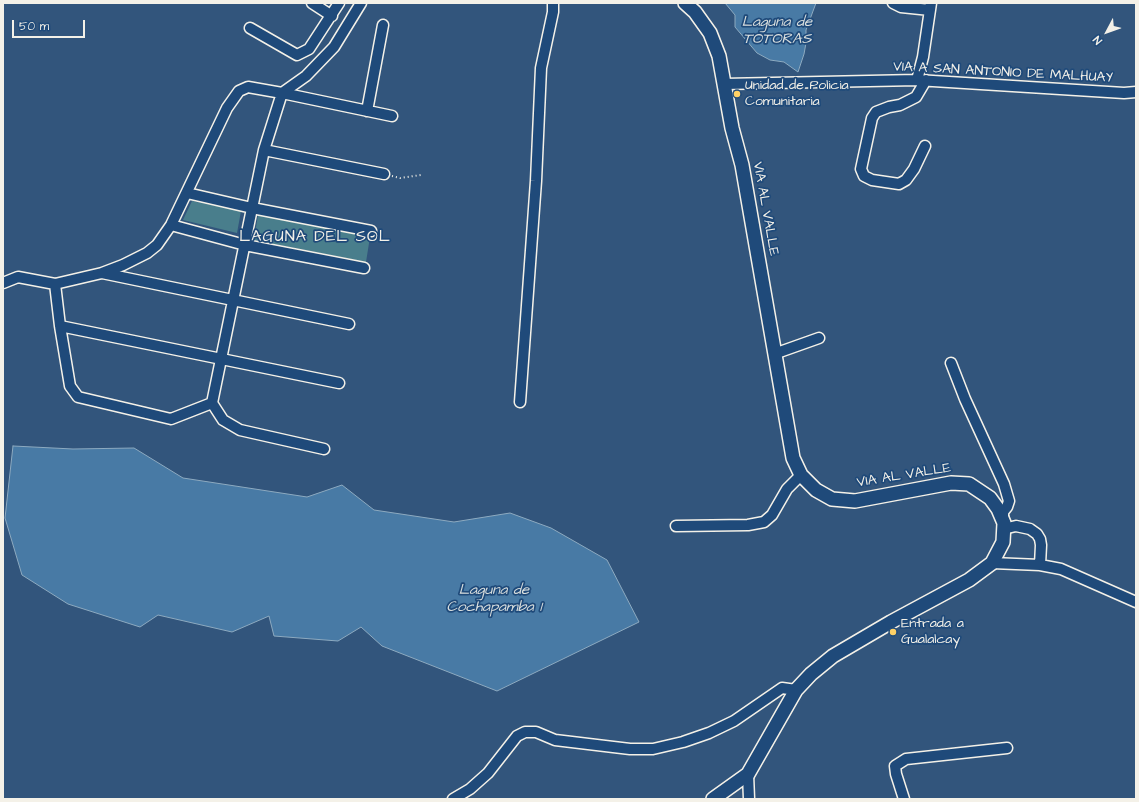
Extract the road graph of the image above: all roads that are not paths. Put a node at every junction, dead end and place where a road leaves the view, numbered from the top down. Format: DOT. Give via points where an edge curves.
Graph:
graph roads {
  1 [pos="312,3"];
  2 [pos="339,3"];
  3 [pos="361,3"];
  4 [pos="553,3"];
  5 [pos="685,3"];
  6 [pos="893,3"];
  7 [pos="930,7"];
  8 [pos="332,16"];
  9 [pos="383,25"];
  10 [pos="250,28"];
  11 [pos="921,80"];
  12 [pos="724,84"];
  13 [pos="1136,92"];
  14 [pos="282,93"];
  15 [pos="367,111"];
  16 [pos="392,116"];
  17 [pos="924,146"];
  18 [pos="264,150"];
  19 [pos="384,174"];
  20 [pos="186,193"];
  21 [pos="252,208"];
  22 [pos="171,225"];
  23 [pos="371,230"];
  24 [pos="245,245"];
  25 [pos="364,268"];
  26 [pos="102,272"];
  27 [pos="3,283"];
  28 [pos="56,284"];
  29 [pos="233,301"];
  30 [pos="349,324"];
  31 [pos="60,326"];
  32 [pos="820,338"];
  33 [pos="774,354"];
  34 [pos="221,359"];
  35 [pos="952,363"];
  36 [pos="339,383"];
  37 [pos="520,402"];
  38 [pos="212,404"];
  39 [pos="324,449"];
  40 [pos="801,475"];
  41 [pos="1003,525"];
  42 [pos="676,526"];
  43 [pos="992,563"];
  44 [pos="1040,565"];
  45 [pos="1136,602"];
  46 [pos="796,690"];
  47 [pos="1007,748"];
  48 [pos="748,774"];
  49 [pos="453,799"];
  50 [pos="714,799"];
  51 [pos="749,799"];
  52 [pos="904,799"];
  1 -- 8 [label="street"];
  2 -- 8 [label="street"];
  3 -- 14 [label="street" via="334,47 306,76"];
  4 -- 37 [label="street" via="554,12 541,68 536,181"];
  5 -- 12 [label="main road, VIA AL VALLE" via="710,33"];
  6 -- 7 [label="street" via="901,7"];
  7 -- 11 [label="street"];
  8 -- 10 [label="street" via="309,49 297,55"];
  9 -- 15 [label="street"];
  11 -- 12 [label="street, VIA A SAN ANTONIO DE MALHUAY"];
  11 -- 13 [label="street, VIA A SAN ANTONIO DE MALHUAY"];
  11 -- 17 [label="street" via="916,97 876,112 872,118 861,169 864,176 872,180 899,184 906,180 914,169"];
  12 -- 33 [label="main road, VIA AL VALLE" via="742,165"];
  14 -- 15 [label="street"];
  14 -- 18 [label="street"];
  14 -- 20 [label="street" via="248,87 239,91 227,108"];
  15 -- 16 [label="street"];
  18 -- 19 [label="street"];
  18 -- 21 [label="street"];
  20 -- 21 [label="street"];
  20 -- 22 [label="street"];
  21 -- 23 [label="street"];
  21 -- 24 [label="street"];
  22 -- 24 [label="street"];
  22 -- 26 [label="street" via="147,253"];
  24 -- 25 [label="street"];
  24 -- 29 [label="street"];
  26 -- 28 [label="street"];
  26 -- 29 [label="street"];
  27 -- 28 [label="street" via="18,277"];
  28 -- 31 [label="street"];
  29 -- 30 [label="street"];
  29 -- 34 [label="street"];
  31 -- 34 [label="street"];
  31 -- 38 [label="street" via="70,386 78,397 171,419"];
  32 -- 33 [label="street"];
  33 -- 40 [label="main road, VIA AL VALLE" via="793,458"];
  34 -- 36 [label="street"];
  34 -- 38 [label="street"];
  35 -- 41 [label="street" via="965,399 1004,484 1009,501 1003,512"];
  38 -- 39 [label="street" via="223,420 240,430"];
  40 -- 41 [label="main road, VIA AL VALLE" via="816,490 832,499 854,501 951,483 969,484 990,498 998,509"];
  40 -- 42 [label="street" via="787,489 772,515 764,522 748,525"];
  41 -- 43 [label="main road" via="1003,542"];
  41 -- 44 [label="street" via="1030,529 1037,534 1041,545"];
  43 -- 44 [label="street"];
  43 -- 46 [label="main road" via="969,580 832,656"];
  44 -- 45 [label="street" via="1061,569"];
  46 -- 48 [label="main road"];
  46 -- 49 [label="street" via="782,688 734,721 709,734 653,749 630,749 555,740 536,732 525,732 518,736 488,773 470,789"];
  47 -- 52 [label="street" via="906,759 894,766"];
  48 -- 50 [label="main road"];
  48 -- 51 [label="street"];
}
